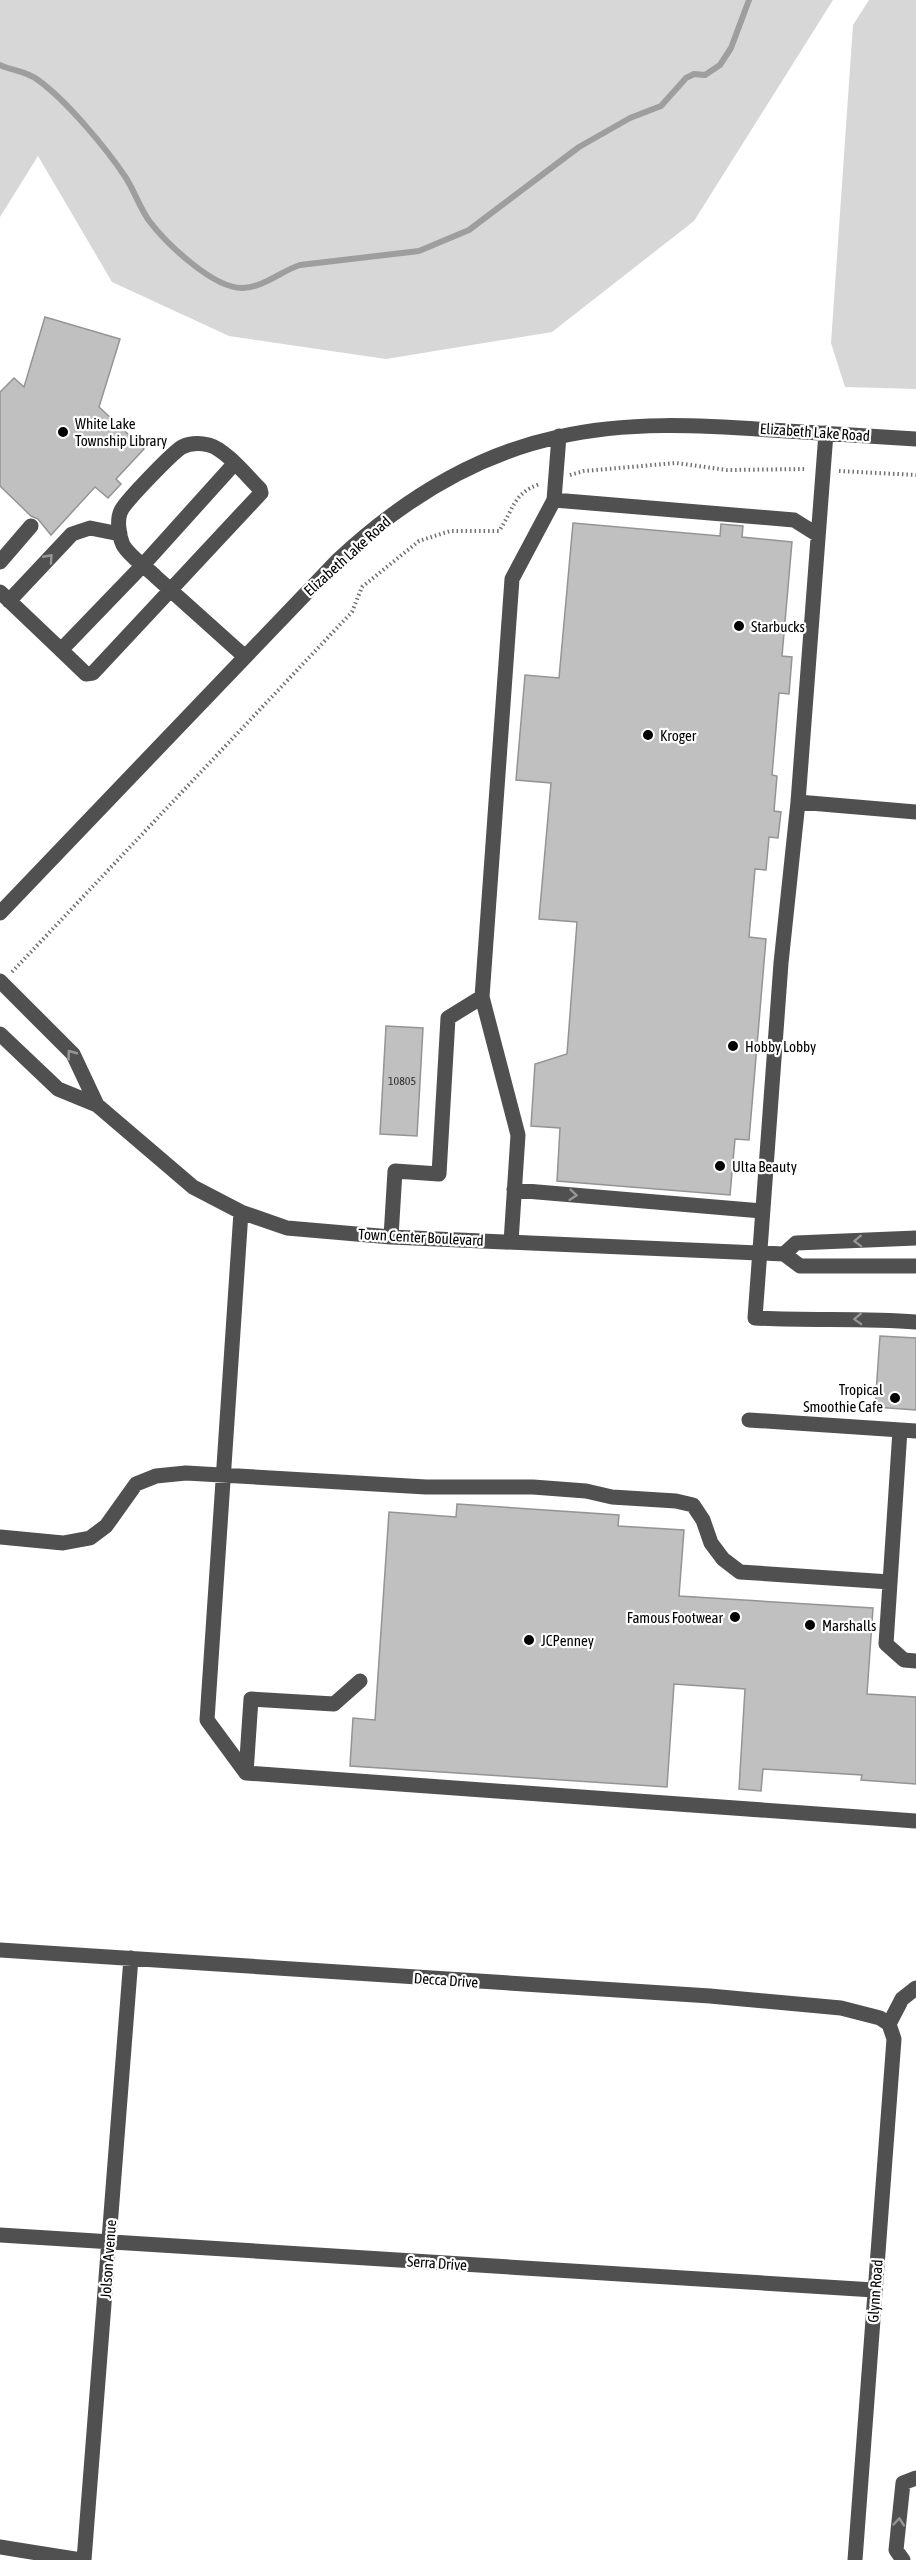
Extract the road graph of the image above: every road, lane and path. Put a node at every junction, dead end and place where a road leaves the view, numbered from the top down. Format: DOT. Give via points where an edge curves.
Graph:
graph roads {
  1 [pos="826,433"];
  2 [pos="559,436"];
  3 [pos="916,439"];
  4 [pos="234,464"];
  5 [pos="824,470"];
  6 [pos="916,475"];
  7 [pos="555,480"];
  8 [pos="554,500"];
  9 [pos="31,526"];
  10 [pos="120,534"];
  11 [pos="818,535"];
  12 [pos="0,562"];
  13 [pos="143,565"];
  14 [pos="170,590"];
  15 [pos="5,596"];
  16 [pos="61,650"];
  17 [pos="244,656"];
  18 [pos="798,802"];
  19 [pos="916,812"];
  20 [pos="0,913"];
  21 [pos="1,982"];
  22 [pos="482,997"];
  23 [pos="0,1035"];
  24 [pos="97,1106"];
  25 [pos="514,1190"];
  26 [pos="762,1211"];
  27 [pos="241,1212"];
  28 [pos="390,1236"];
  29 [pos="916,1237"];
  30 [pos="511,1242"];
  31 [pos="784,1254"];
  32 [pos="758,1255"];
  33 [pos="915,1266"];
  34 [pos="916,1322"];
  35 [pos="749,1420"];
  36 [pos="900,1430"];
  37 [pos="916,1431"];
  38 [pos="224,1474"];
  39 [pos="0,1537"];
  40 [pos="890,1582"];
  41 [pos="916,1661"];
  42 [pos="360,1681"];
  43 [pos="246,1773"];
  44 [pos="916,1821"];
  45 [pos="0,1950"];
  46 [pos="131,1958"];
  47 [pos="916,1988"];
  48 [pos="889,2024"];
  49 [pos="0,2235"];
  50 [pos="109,2242"];
  51 [pos="874,2290"];
  52 [pos="909,2480"];
  53 [pos="0,2547"];
  54 [pos="82,2560"];
  55 [pos="855,2560"];
  56 [pos="903,2560"];
  1 -- 2 [label="street, Elizabeth Lake Road" via="671,425"];
  1 -- 3 [label="street, Elizabeth Lake Road"];
  1 -- 5 [label="street"];
  2 -- 7 [label="street"];
  2 -- 17 [label="street, Elizabeth Lake Road" via="490,459 407,504 338,560"];
  4 -- 10 [label="street" via="211,445 183,447 122,509"];
  4 -- 13 [label="street"];
  4 -- 14 [label="street" via="261,493"];
  5 -- 6 [label="path"];
  5 -- 7 [label="path" via="727,470 676,463 584,471"];
  5 -- 11 [label="street"];
  7 -- 8 [label="street"];
  7 -- 21 [label="path" via="518,495 499,531 450,531 419,541 362,587 352,612"];
  8 -- 11 [label="street" via="794,520"];
  8 -- 22 [label="street" via="512,579"];
  9 -- 12 [label="street"];
  10 -- 13 [label="street" via="128,551"];
  15 -- 10 [label="street, one-way" via="72,534 90,528"];
  11 -- 18 [label="street"];
  13 -- 14 [label="street"];
  13 -- 16 [label="street"];
  14 -- 16 [label="street" via="93,673 86,674"];
  14 -- 17 [label="street"];
  15 -- 16 [label="street"];
  17 -- 20 [label="street, Elizabeth Lake Road"];
  18 -- 19 [label="street"];
  18 -- 26 [label="street"];
  24 -- 21 [label="street, Town Center Boulevard, one-way" via="73,1054"];
  22 -- 25 [label="street" via="518,1135"];
  22 -- 28 [label="street" via="448,1018 439,1174 395,1171"];
  23 -- 24 [label="street, Town Center Boulevard" via="58,1089"];
  24 -- 27 [label="street, Town Center Boulevard" via="193,1187"];
  25 -- 26 [label="street, one-way"];
  25 -- 30 [label="street"];
  26 -- 32 [label="street"];
  27 -- 28 [label="street, Town Center Boulevard" via="287,1228"];
  27 -- 38 [label="street"];
  28 -- 30 [label="street, Town Center Boulevard"];
  29 -- 31 [label="street, Town Center Boulevard, one-way" via="796,1244"];
  29 -- 33 [label="street"];
  30 -- 32 [label="street, Town Center Boulevard"];
  31 -- 32 [label="street, Town Center Boulevard"];
  31 -- 33 [label="street, Town Center Boulevard" via="800,1266"];
  34 -- 32 [label="street, one-way" via="755,1318"];
  35 -- 36 [label="street"];
  36 -- 37 [label="street"];
  36 -- 40 [label="street"];
  38 -- 39 [label="street" via="156,1476 136,1484 106,1526 90,1538 63,1543"];
  38 -- 40 [label="street" via="426,1487 533,1487 676,1500 693,1505 711,1543 740,1572"];
  38 -- 43 [label="street" via="207,1720"];
  40 -- 41 [label="street" via="886,1644 904,1660"];
  42 -- 43 [label="street" via="334,1704 251,1699"];
  43 -- 44 [label="street"];
  45 -- 46 [label="street, Decca Drive"];
  46 -- 48 [label="street, Decca Drive" via="710,1996 841,2008"];
  46 -- 50 [label="street, Jolson Avenue"];
  47 -- 48 [label="street" via="902,1999"];
  48 -- 51 [label="street, Glynn Road" via="894,2039"];
  49 -- 50 [label="street, Serra Drive"];
  50 -- 51 [label="street, Serra Drive"];
  50 -- 54 [label="street, Jolson Avenue"];
  51 -- 55 [label="street, Glynn Road"];
  56 -- 52 [label="street, one-way" via="896,2550"];
  53 -- 54 [label="street"];
}
